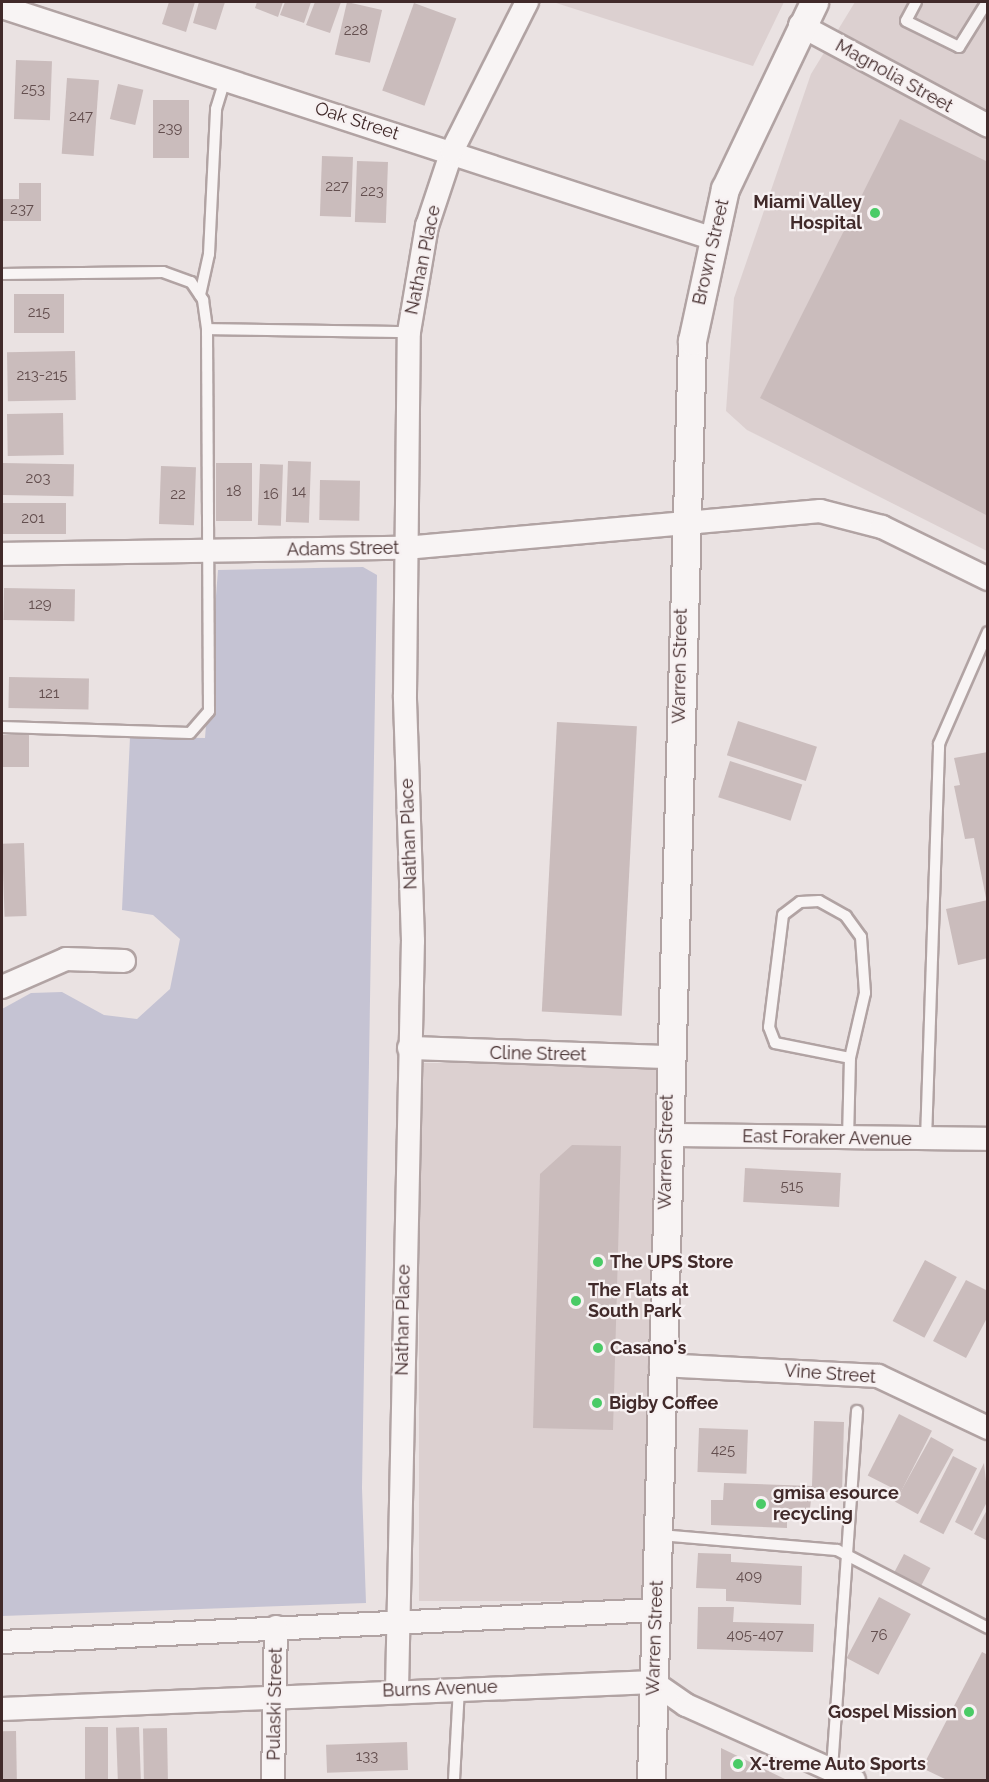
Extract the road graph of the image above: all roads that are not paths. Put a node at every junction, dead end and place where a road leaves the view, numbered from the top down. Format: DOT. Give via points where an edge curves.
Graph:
graph roads {
  1 [pos="527,2"];
  2 [pos="814,2"];
  3 [pos="916,2"];
  4 [pos="987,2"];
  5 [pos="2,7"];
  6 [pos="800,25"];
  7 [pos="225,78"];
  8 [pos="987,126"];
  9 [pos="452,151"];
  10 [pos="711,238"];
  11 [pos="2,274"];
  12 [pos="200,295"];
  13 [pos="207,329"];
  14 [pos="409,332"];
  15 [pos="683,523"];
  16 [pos="405,548"];
  17 [pos="207,551"];
  18 [pos="2,554"];
  19 [pos="987,579"];
  20 [pos="987,632"];
  21 [pos="2,727"];
  22 [pos="124,961"];
  23 [pos="2,987"];
  24 [pos="409,1048"];
  25 [pos="668,1057"];
  26 [pos="850,1058"];
  27 [pos="667,1135"];
  28 [pos="848,1139"];
  29 [pos="987,1139"];
  30 [pos="926,1140"];
  31 [pos="661,1365"];
  32 [pos="857,1411"];
  33 [pos="987,1428"];
  34 [pos="658,1535"];
  35 [pos="850,1557"];
  36 [pos="656,1610"];
  37 [pos="396,1622"];
  38 [pos="276,1626"];
  39 [pos="987,1628"];
  40 [pos="2,1642"];
  41 [pos="653,1682"];
  42 [pos="459,1688"];
  43 [pos="397,1690"];
  44 [pos="275,1694"];
  45 [pos="2,1709"];
  46 [pos="832,1769"];
  47 [pos="273,1780"];
  48 [pos="454,1780"];
  49 [pos="651,1780"];
  50 [pos="854,1780"];
  1 -- 9 [label="street, Nathan Place"];
  2 -- 6 [label="street, Brown Street"];
  3 -- 4 [label="lane" via="906,21 959,47"];
  5 -- 7 [label="street, Oak Street"];
  6 -- 8 [label="street, Magnolia Street"];
  6 -- 10 [label="street, Brown Street" via="742,147"];
  7 -- 9 [label="street, Oak Street"];
  7 -- 12 [label="lane" via="216,109 209,254"];
  9 -- 10 [label="street, Oak Street"];
  9 -- 14 [label="street, Nathan Place" via="427,226"];
  10 -- 15 [label="street, Brown Street" via="692,341"];
  11 -- 12 [label="lane" via="163,272 191,282"];
  12 -- 13 [label="lane"];
  13 -- 14 [label="lane"];
  13 -- 17 [label="lane"];
  14 -- 16 [label="street, Nathan Place"];
  15 -- 16 [label="street, Adams Street"];
  15 -- 19 [label="street, Adams Street" via="820,511 882,527"];
  15 -- 25 [label="street, Warren Street"];
  16 -- 17 [label="street, Adams Street"];
  16 -- 24 [label="street, Nathan Place" via="413,941"];
  17 -- 18 [label="street, Adams Street"];
  17 -- 21 [label="lane" via="209,711 190,733"];
  20 -- 30 [label="lane" via="939,744"];
  22 -- 23 [label="street" via="66,959"];
  24 -- 25 [label="street, Cline Street"];
  24 -- 37 [label="street, Nathan Place"];
  25 -- 27 [label="street, Warren Street"];
  26 -- 26 [label="lane" via="865,993 861,937 846,915 819,901 800,902 783,915 769,1027 775,1043"];
  26 -- 28 [label="lane"];
  27 -- 28 [label="street, East Foraker Avenue"];
  27 -- 31 [label="street, Warren Street"];
  28 -- 30 [label="street, East Foraker Avenue"];
  29 -- 30 [label="street, East Foraker Avenue"];
  31 -- 33 [label="street, Vine Street" via="878,1376"];
  31 -- 34 [label="street, Warren Street"];
  32 -- 35 [label="lane"];
  34 -- 35 [label="lane" via="818,1547"];
  34 -- 36 [label="street, Warren Street"];
  35 -- 39 [label="lane"];
  35 -- 46 [label="lane"];
  36 -- 37 [label="street"];
  36 -- 41 [label="street, Warren Street"];
  37 -- 38 [label="street"];
  37 -- 43 [label="street, Nathan Place"];
  38 -- 40 [label="street"];
  38 -- 44 [label="street, Pulaski Street"];
  41 -- 42 [label="street, Burns Avenue"];
  41 -- 46 [label="street" via="686,1705"];
  41 -- 49 [label="street, Warren Street"];
  42 -- 43 [label="street, Burns Avenue"];
  42 -- 48 [label="lane"];
  43 -- 44 [label="street, Burns Avenue"];
  44 -- 45 [label="street, Burns Avenue"];
  44 -- 47 [label="street, Pulaski Street"];
  46 -- 50 [label="street"];
}
